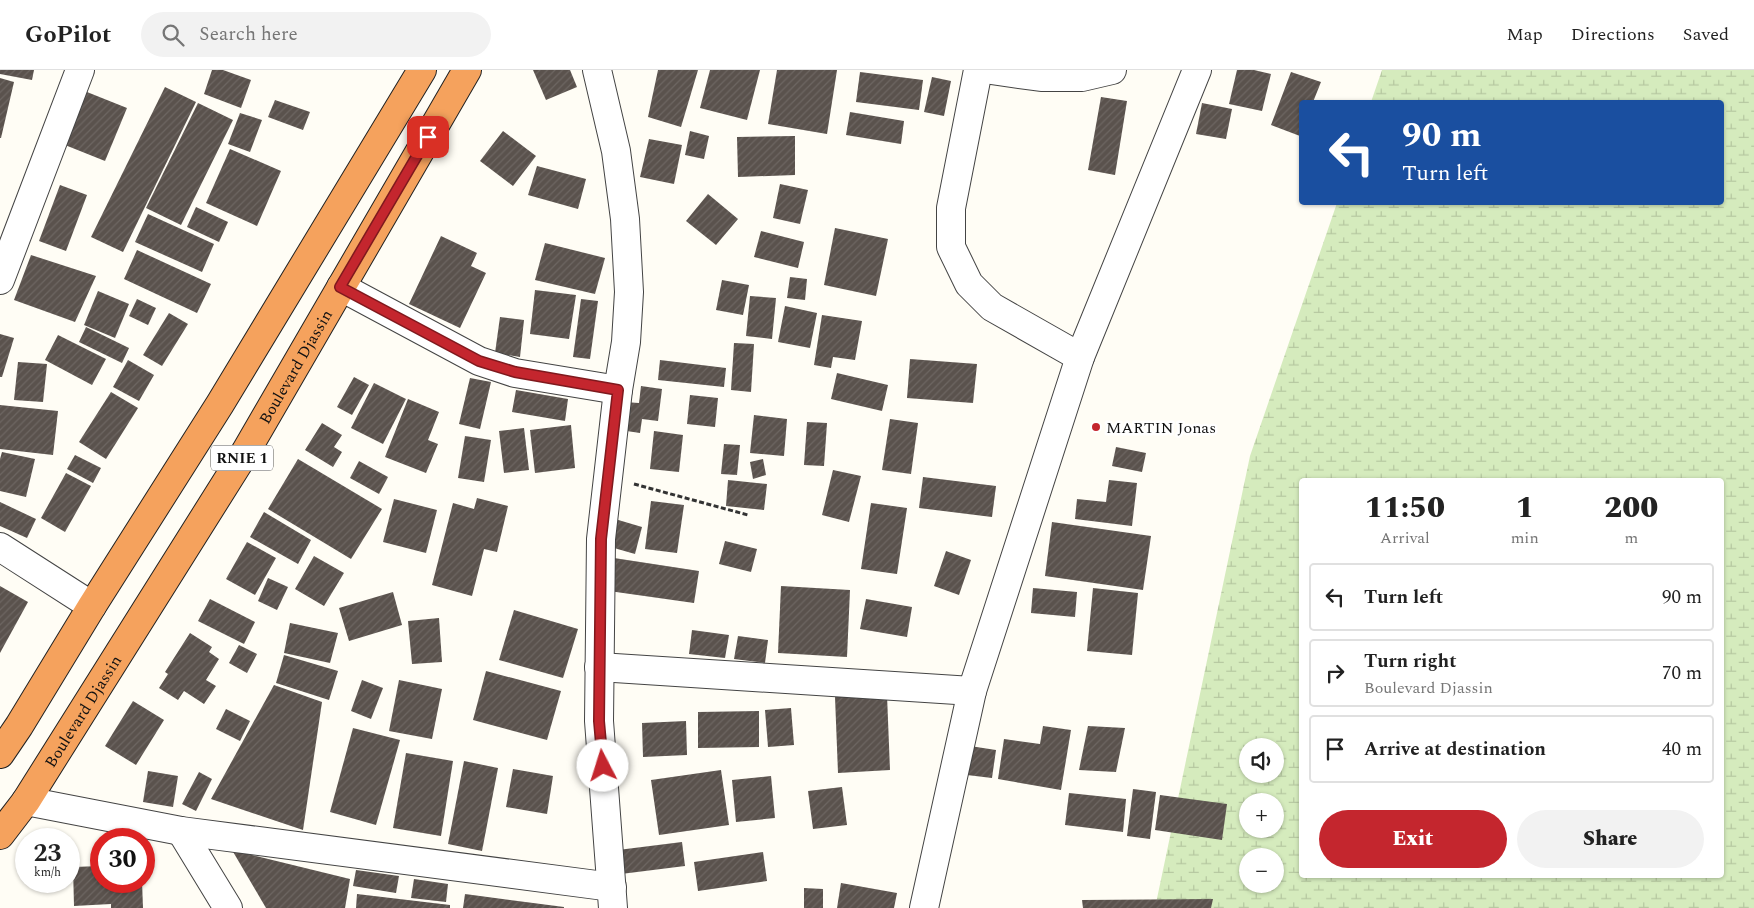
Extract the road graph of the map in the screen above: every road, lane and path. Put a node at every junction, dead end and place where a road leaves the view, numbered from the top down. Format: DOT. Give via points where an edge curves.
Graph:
graph roads {
  1 [pos="80,70"];
  2 [pos="422,70"];
  3 [pos="467,70"];
  4 [pos="598,70"];
  5 [pos="978,70"];
  6 [pos="991,70"];
  7 [pos="1112,70"];
  8 [pos="1197,70"];
  9 [pos="0,280"];
  10 [pos="340,287"];
  11 [pos="1080,357"];
  12 [pos="618,390"];
  13 [pos="607,476"];
  14 [pos="748,515"];
  15 [pos="0,547"];
  16 [pos="92,606"];
  17 [pos="599,667"];
  18 [pos="972,691"];
  19 [pos="0,754"];
  20 [pos="26,802"];
  21 [pos="181,831"];
  22 [pos="0,835"];
  23 [pos="612,897"];
  24 [pos="228,908"];
  25 [pos="924,908"];
  1 -- 9 [label="street"];
  2 -- 16 [label="highway, RNIE 1" via="220,404"];
  3 -- 10 [label="highway, Boulevard Djassin / RNIE 1"];
  4 -- 12 [label="street" via="616,151 625,219 629,292 626,342"];
  5 -- 11 [label="street" via="951,208 951,247 969,284 992,308"];
  6 -- 7 [label="street" via="1041,77 1082,77"];
  8 -- 11 [label="street"];
  10 -- 12 [label="street" via="479,361 515,372"];
  10 -- 20 [label="highway, Boulevard Djassin / RNIE 1" via="246,451"];
  11 -- 18 [label="street"];
  12 -- 13 [label="street"];
  13 -- 14 [label="path"];
  13 -- 17 [label="street" via="601,539"];
  15 -- 16 [label="street"];
  16 -- 19 [label="highway, RNIE 1"];
  17 -- 18 [label="street"];
  17 -- 23 [label="street" via="599,721"];
  18 -- 25 [label="street"];
  20 -- 21 [label="street"];
  20 -- 22 [label="highway, Boulevard Djassin / RNIE 1"];
  21 -- 23 [label="street"];
  21 -- 24 [label="street"];
}
